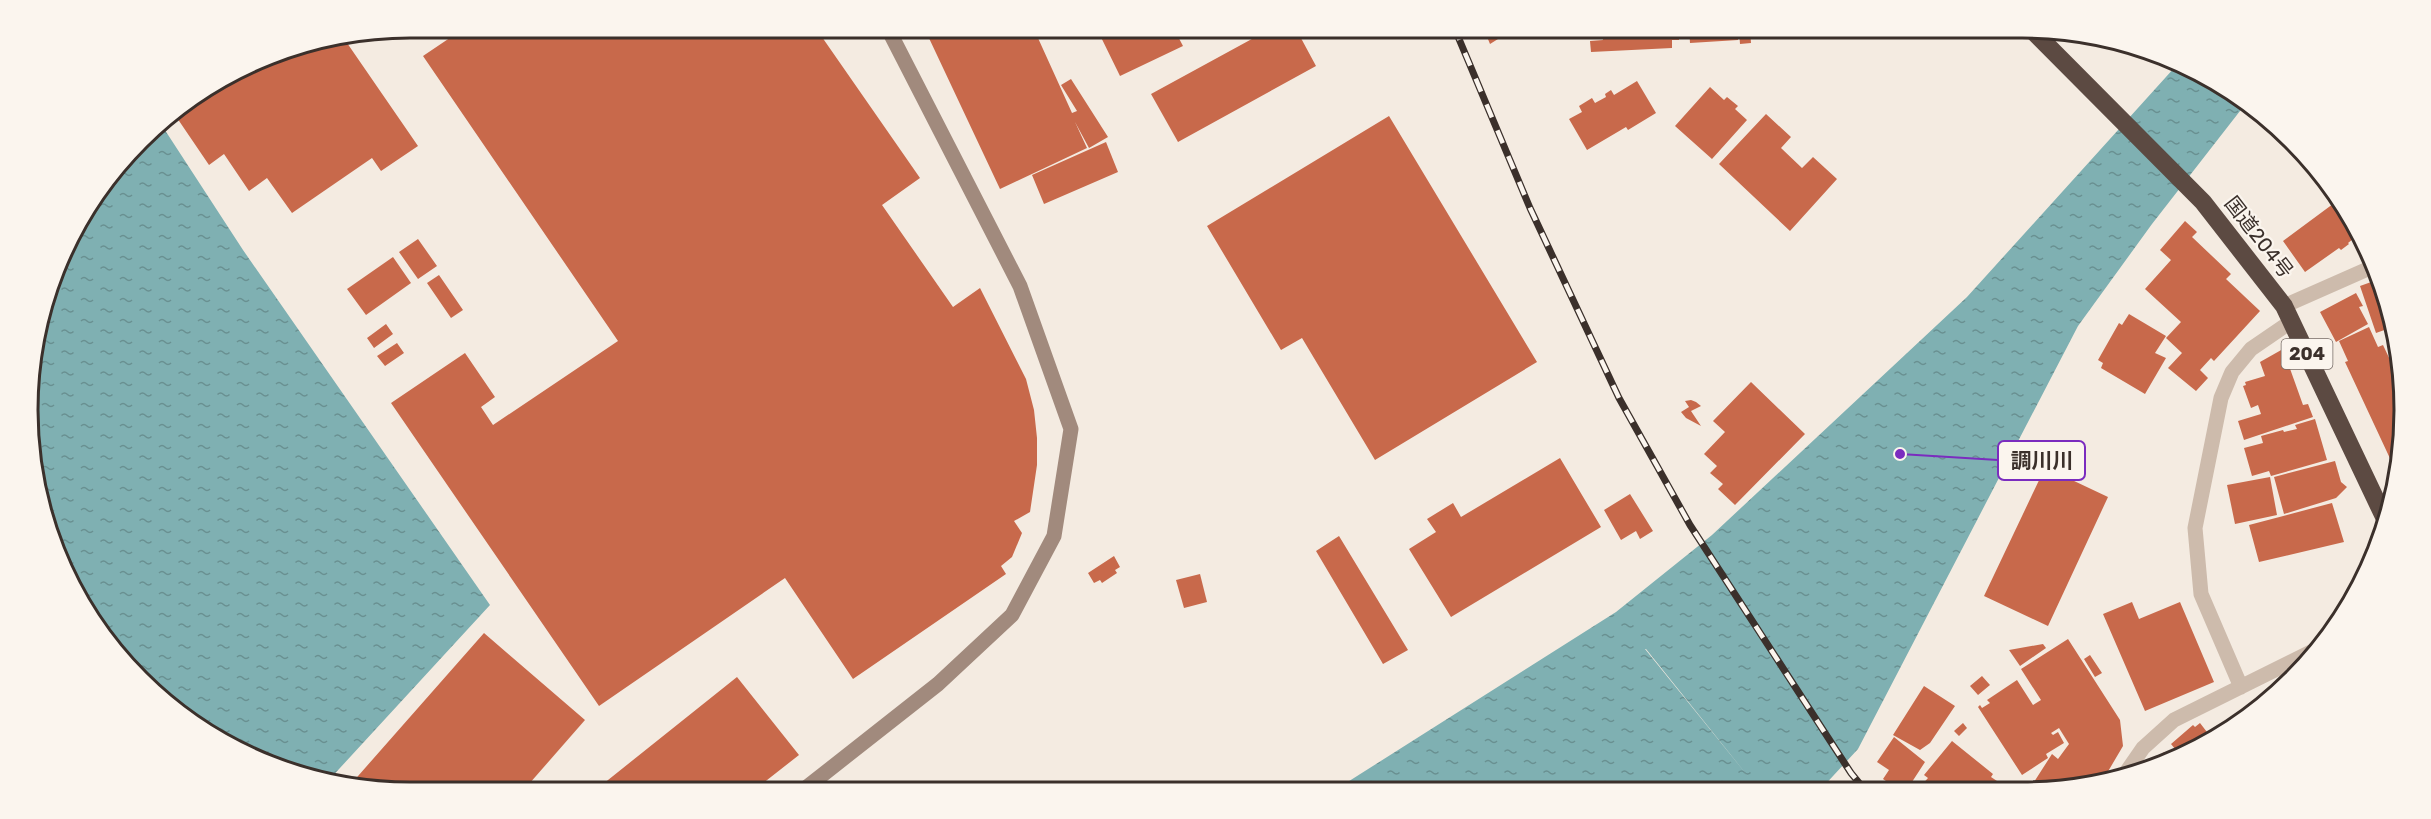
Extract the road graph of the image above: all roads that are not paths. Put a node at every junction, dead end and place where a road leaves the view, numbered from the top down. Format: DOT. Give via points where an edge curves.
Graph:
graph roads {
  1 [pos="892,37"];
  2 [pos="2041,38"];
  3 [pos="2366,270"];
  4 [pos="2288,314"];
  5 [pos="2380,509"];
  6 [pos="2298,659"];
  7 [pos="2241,687"];
  8 [pos="2131,765"];
  9 [pos="813,782"];
  1 -- 9 [label="street" via="1020,286 1071,429 1054,536 1012,615 938,684"];
  2 -- 4 [label="highway, 国道204号 / 204" via="2203,202"];
  3 -- 4 [label="street"];
  4 -- 5 [label="highway, 国道204号 / 204"];
  4 -- 7 [label="street" via="2232,372 2221,398 2195,528 2201,594"];
  6 -- 7 [label="street"];
  7 -- 8 [label="street" via="2174,720 2143,747"];
}
